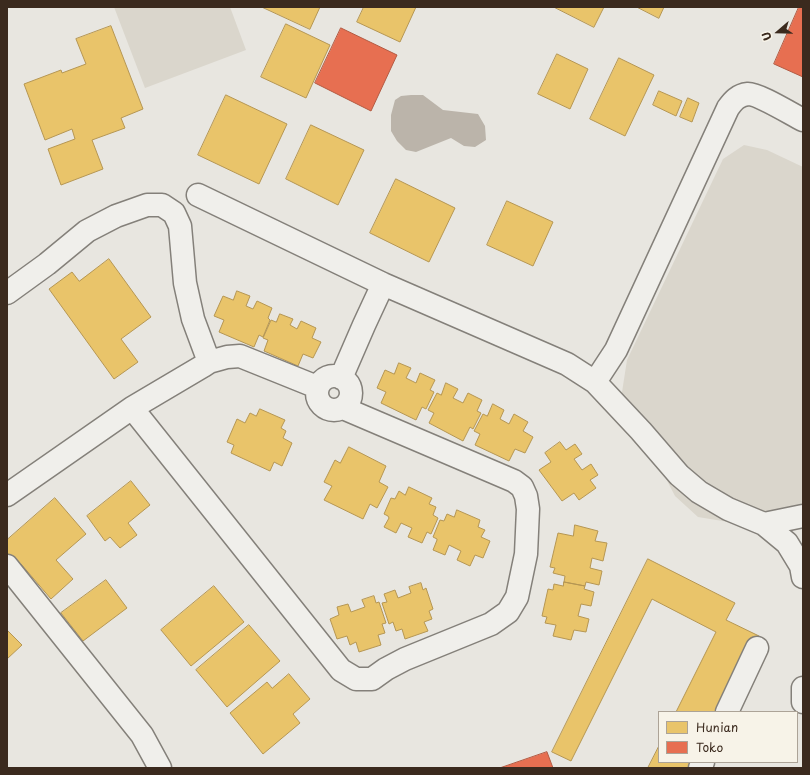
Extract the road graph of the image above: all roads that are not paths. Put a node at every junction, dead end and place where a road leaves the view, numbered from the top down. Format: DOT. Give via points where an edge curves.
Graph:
graph roads {
  1 [pos="803,120"];
  2 [pos="198,195"];
  3 [pos="384,284"];
  4 [pos="7,293"];
  5 [pos="209,362"];
  6 [pos="341,378"];
  7 [pos="595,382"];
  8 [pos="317,387"];
  9 [pos="132,408"];
  10 [pos="343,408"];
  11 [pos="7,495"];
  12 [pos="803,516"];
  13 [pos="764,524"];
  14 [pos="7,566"];
  15 [pos="803,577"];
  16 [pos="757,648"];
  17 [pos="803,688"];
  18 [pos="803,702"];
  19 [pos="727,711"];
  20 [pos="160,768"];
  1 -- 7 [label="street" via="748,94 734,100 728,108 616,350"];
  2 -- 3 [label="street"];
  3 -- 6 [label="street"];
  3 -- 7 [label="street" via="567,364"];
  4 -- 5 [label="street" via="87,231 116,216 147,205 162,205 174,213 180,226 185,283 193,319"];
  5 -- 8 [label="street" via="240,356"];
  5 -- 9 [label="street"];
  6 -- 8 [label="street" via="327,378"];
  6 -- 10 [label="street" via="350,388 351,396 349,403"];
  7 -- 13 [label="street" via="679,475 699,492 728,509"];
  8 -- 10 [label="street" via="316,394 322,407 333,411"];
  9 -- 10 [label="street" via="341,670 356,679 372,679 405,660 491,624 508,612 517,597 526,554 528,509 522,487 514,481"];
  9 -- 11 [label="street"];
  12 -- 13 [label="street"];
  13 -- 15 [label="street" via="787,543 801,566"];
  14 -- 20 [label="street" via="142,735"];
  16 -- 19 [label="street"];
  17 -- 18 [label="street"];
}
